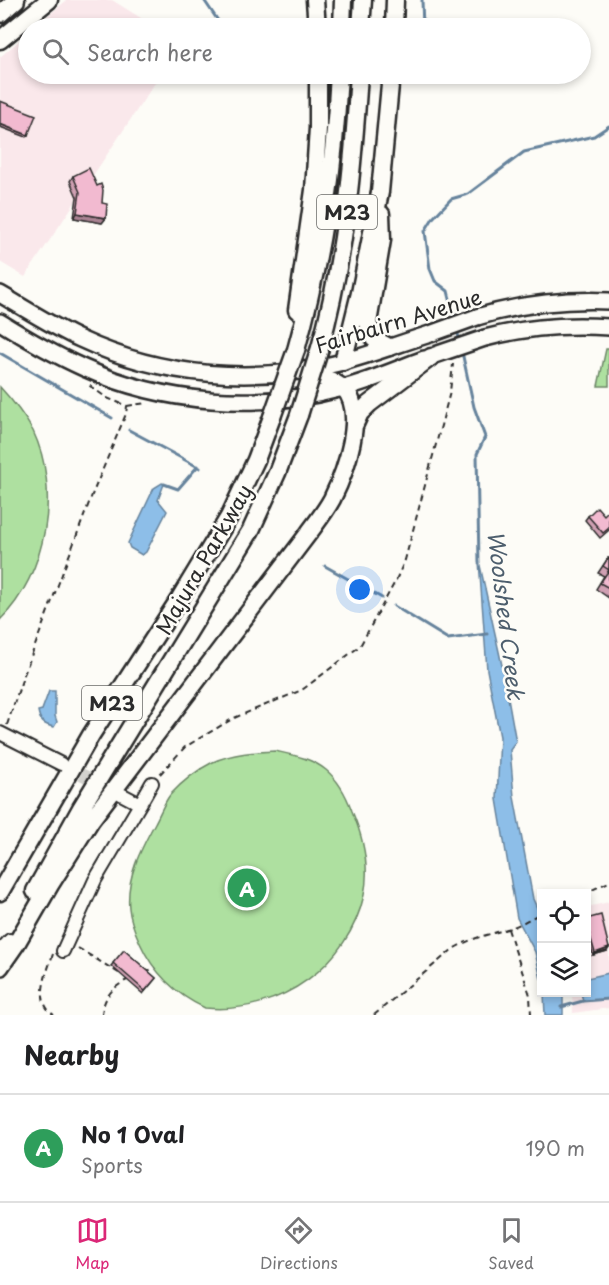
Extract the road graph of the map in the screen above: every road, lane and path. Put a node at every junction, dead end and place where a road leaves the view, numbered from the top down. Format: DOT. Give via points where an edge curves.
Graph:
graph roads {
  1 [pos="16,0"];
  2 [pos="49,0"];
  3 [pos="315,0"];
  4 [pos="343,0"];
  5 [pos="363,0"];
  6 [pos="395,0"];
  7 [pos="0,14"];
  8 [pos="27,18"];
  9 [pos="316,18"];
  10 [pos="342,18"];
  11 [pos="362,18"];
  12 [pos="394,18"];
  13 [pos="18,25"];
  14 [pos="0,40"];
  15 [pos="318,84"];
  16 [pos="338,84"];
  17 [pos="357,84"];
  18 [pos="390,84"];
  19 [pos="380,192"];
  20 [pos="609,290"];
  21 [pos="0,294"];
  22 [pos="564,300"];
  23 [pos="609,301"];
  24 [pos="0,322"];
  25 [pos="609,327"];
  26 [pos="389,347"];
  27 [pos="296,350"];
  28 [pos="433,356"];
  29 [pos="452,358"];
  30 [pos="343,362"];
  31 [pos="291,372"];
  32 [pos="86,383"];
  33 [pos="340,385"];
  34 [pos="354,426"];
  35 [pos="2,733"];
  36 [pos="61,764"];
  37 [pos="152,783"];
  38 [pos="121,794"];
  39 [pos="140,804"];
  40 [pos="609,882"];
  41 [pos="591,890"];
  42 [pos="0,892"];
  43 [pos="537,915"];
  44 [pos="508,929"];
  45 [pos="5,945"];
  46 [pos="61,948"];
  47 [pos="0,961"];
  48 [pos="0,967"];
  49 [pos="154,968"];
  50 [pos="129,979"];
  51 [pos="48,1011"];
  52 [pos="46,1015"];
  53 [pos="54,1015"];
  54 [pos="102,1015"];
  55 [pos="374,1015"];
  56 [pos="531,1015"];
  1 -- 7 [label="highway"];
  2 -- 8 [label="highway"];
  3 -- 9 [label="highway"];
  4 -- 10 [label="highway"];
  5 -- 11 [label="highway"];
  6 -- 12 [label="highway"];
  13 -- 14 [label="highway"];
  15 -- 27 [label="highway" via="314,190 298,299"];
  16 -- 27 [label="highway, Majura Parkway / M23" via="324,228"];
  17 -- 45 [label="highway, Majura Parkway / M23, bridge" via="351,183 329,314 277,473 251,530 68,830"];
  18 -- 19 [label="highway"];
  19 -- 26 [label="highway" via="382,240 368,322 374,339"];
  19 -- 30 [label="highway"];
  20 -- 22 [label="main road"];
  21 -- 31 [label="main road, Fairbairn Avenue" via="79,339 163,368 201,374"];
  22 -- 23 [label="main road, Fairbairn Avenue"];
  22 -- 26 [label="main road, Fairbairn Avenue, bridge" via="510,308"];
  24 -- 33 [label="main road, Fairbairn Avenue" via="82,368 172,396 229,401 282,399"];
  25 -- 28 [label="main road, Fairbairn Avenue, bridge" via="557,325 508,332"];
  26 -- 30 [label="main road, Fairbairn Avenue"];
  27 -- 42 [label="highway, Majura Parkway / M23, bridge" via="256,460 228,517 91,735"];
  28 -- 33 [label="main road, Fairbairn Avenue"];
  28 -- 34 [label="highway" via="369,404"];
  29 -- 37 [label="path" via="450,392 405,560 360,646 302,690 244,714 185,747"];
  30 -- 31 [label="main road, Fairbairn Avenue"];
  30 -- 33 [label="main road"];
  31 -- 33 [label="main road" via="325,377"];
  32 -- 35 [label="path" via="127,406 126,414"];
  33 -- 34 [label="highway" via="351,398"];
  34 -- 48 [label="highway" via="345,469 327,507 91,820"];
  35 -- 36 [label="street"];
  37 -- 39 [label="street"];
  38 -- 39 [label="street"];
  39 -- 46 [label="street"];
  40 -- 41 [label="path"];
  43 -- 44 [label="path"];
  44 -- 55 [label="path" via="478,936 453,949"];
  44 -- 56 [label="path" via="530,995"];
  45 -- 47 [label="highway, Majura Parkway / M23"];
  46 -- 50 [label="path"];
  46 -- 51 [label="path" via="42,991"];
  49 -- 50 [label="path"];
  50 -- 54 [label="path" via="110,992"];
  51 -- 52 [label="path"];
  51 -- 53 [label="path"];
}
